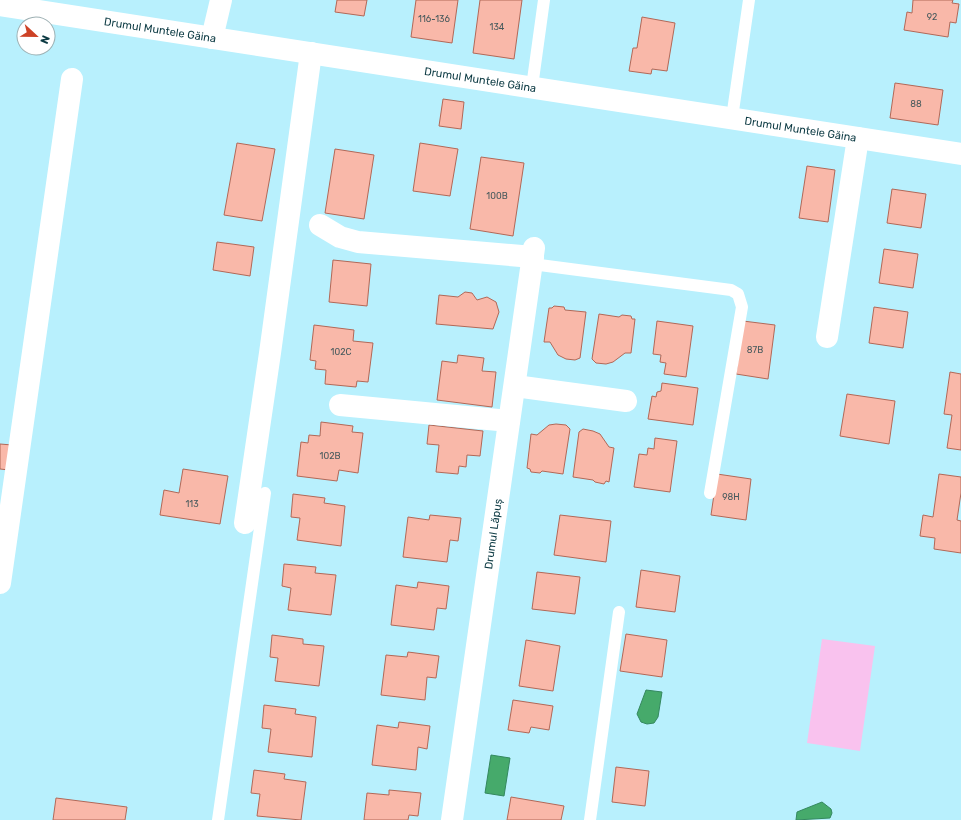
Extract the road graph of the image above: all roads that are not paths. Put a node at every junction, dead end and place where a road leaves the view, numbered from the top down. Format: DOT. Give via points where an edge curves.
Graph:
graph roads {
  1 [pos="221,0"];
  2 [pos="544,0"];
  3 [pos="749,0"];
  4 [pos="0,5"];
  5 [pos="212,38"];
  6 [pos="311,53"];
  7 [pos="72,79"];
  8 [pos="532,87"];
  9 [pos="732,118"];
  10 [pos="858,138"];
  11 [pos="961,154"];
  12 [pos="320,225"];
  13 [pos="533,256"];
  14 [pos="827,337"];
  15 [pos="514,386"];
  16 [pos="626,401"];
  17 [pos="340,404"];
  18 [pos="510,421"];
  19 [pos="710,492"];
  20 [pos="265,493"];
  21 [pos="245,523"];
  22 [pos="0,583"];
  23 [pos="619,612"];
  24 [pos="218,820"];
  25 [pos="452,820"];
  26 [pos="590,820"];
  1 -- 5 [label="street"];
  2 -- 8 [label="lane"];
  3 -- 9 [label="lane"];
  4 -- 5 [label="street, Drumul Muntele Găina"];
  5 -- 6 [label="street, Drumul Muntele Găina"];
  6 -- 8 [label="street, Drumul Muntele Găina"];
  6 -- 21 [label="street"];
  7 -- 22 [label="street"];
  8 -- 9 [label="street, Drumul Muntele Găina"];
  9 -- 10 [label="street, Drumul Muntele Găina"];
  10 -- 11 [label="street, Drumul Muntele Găina"];
  10 -- 14 [label="street"];
  12 -- 13 [label="street" via="340,237 358,242"];
  13 -- 15 [label="street, Drumul Lăpuș"];
  13 -- 19 [label="lane" via="731,290 738,294 742,306"];
  15 -- 16 [label="street"];
  15 -- 18 [label="street, Drumul Lăpuș"];
  17 -- 18 [label="street"];
  18 -- 25 [label="street, Drumul Lăpuș"];
  20 -- 24 [label="lane"];
  23 -- 26 [label="lane"];
}
